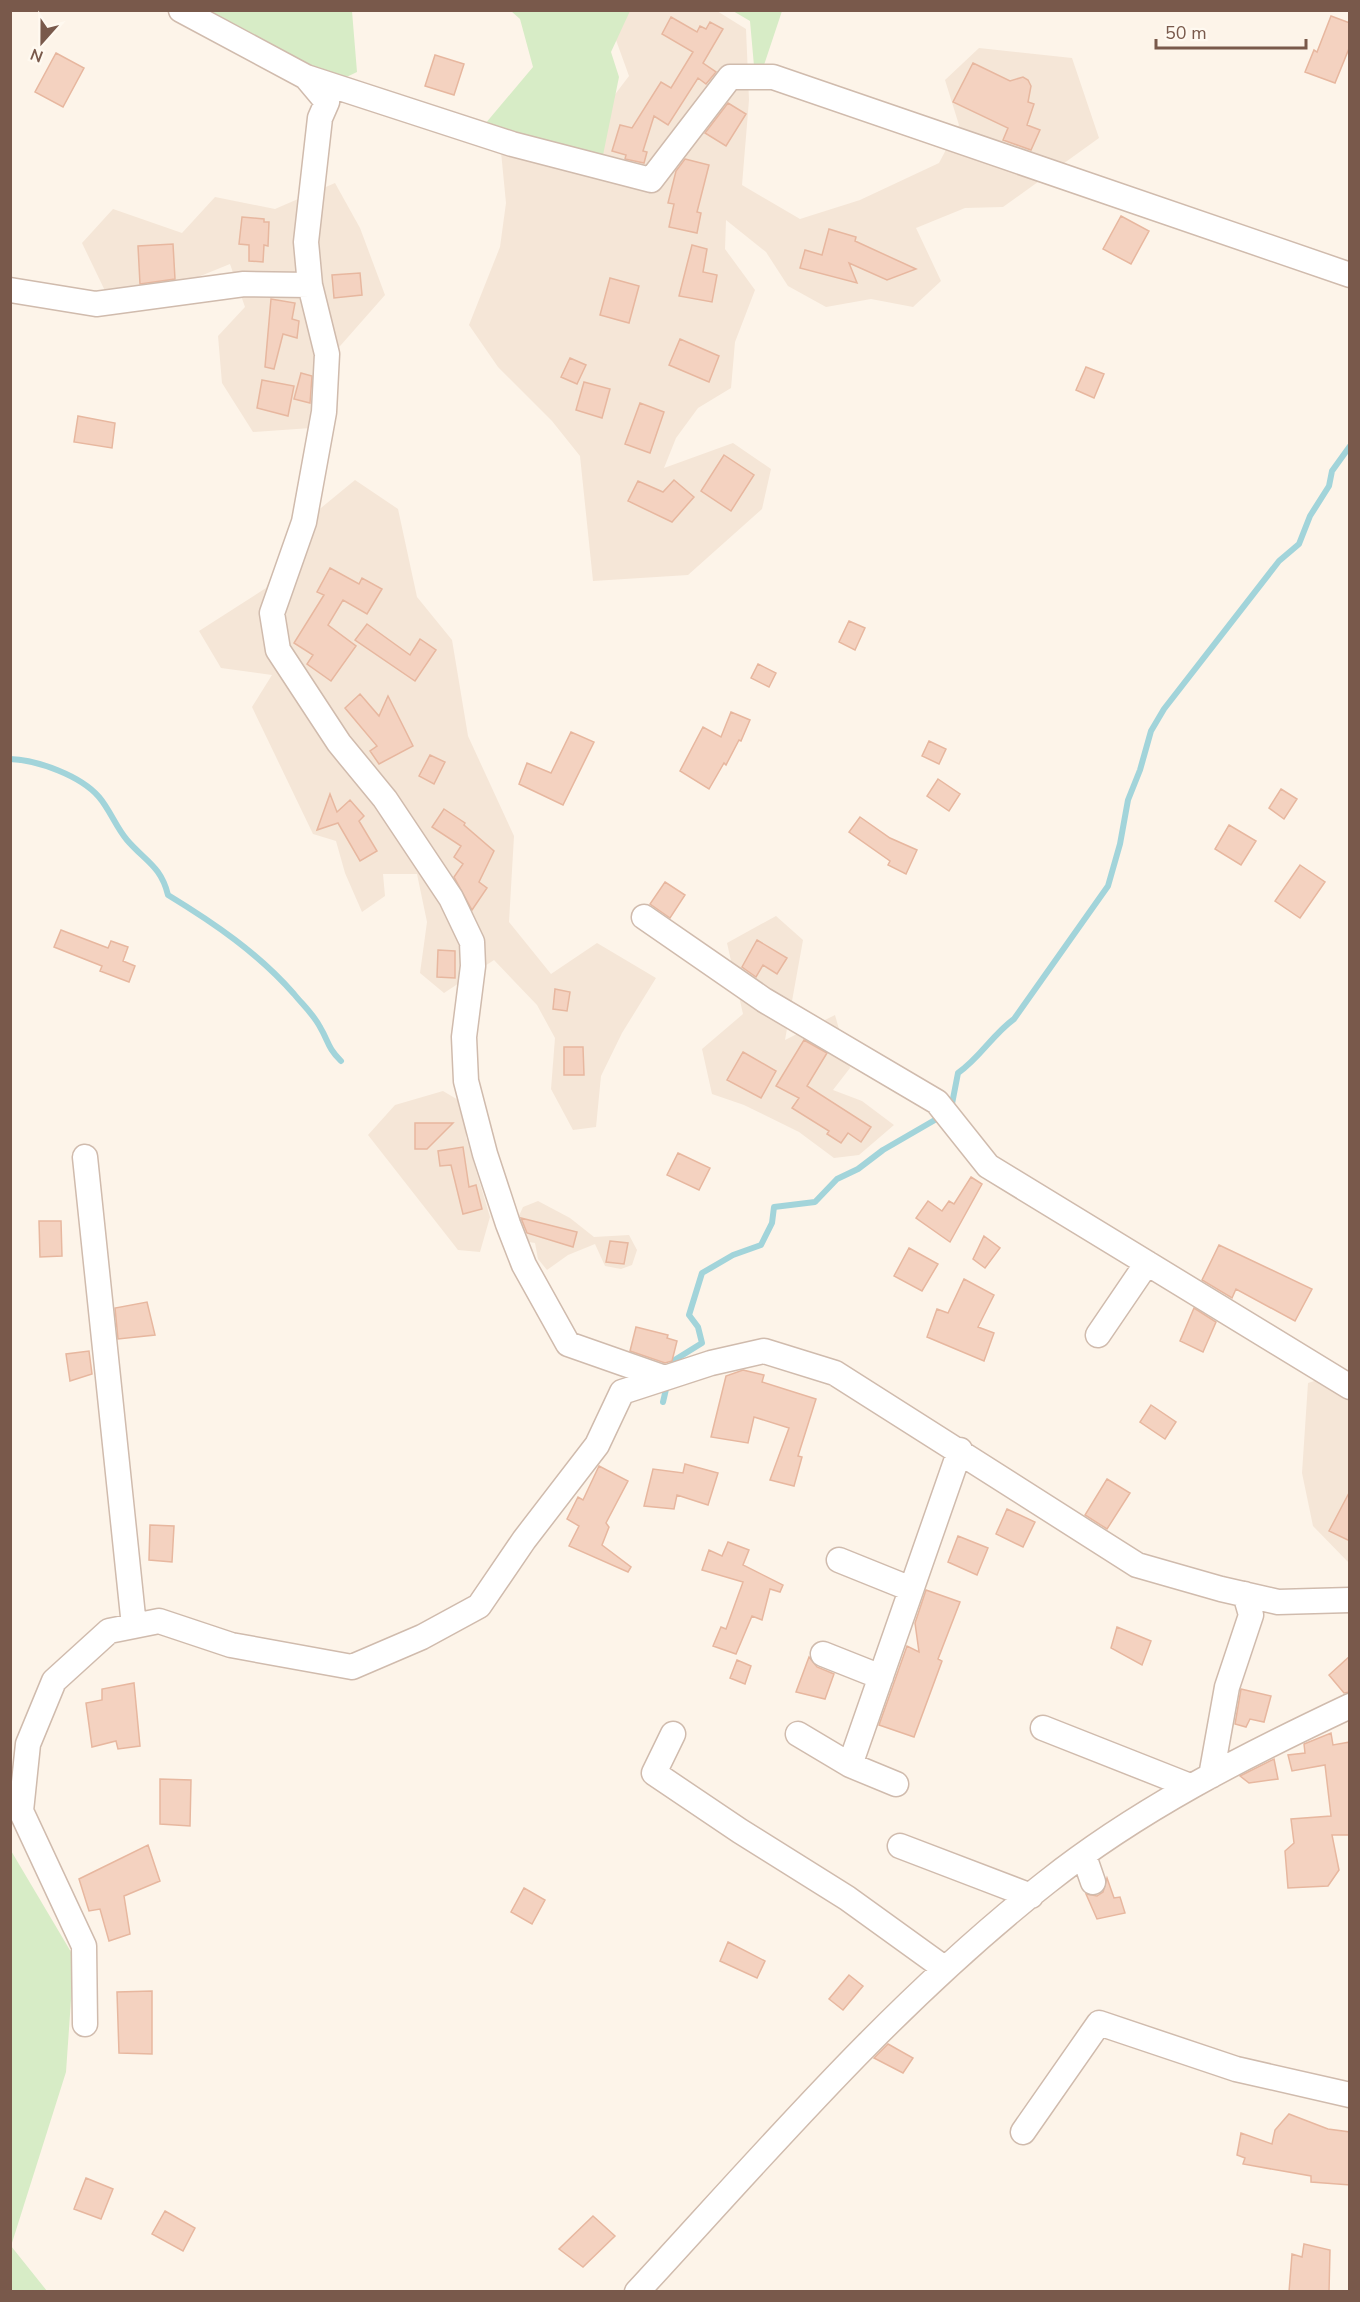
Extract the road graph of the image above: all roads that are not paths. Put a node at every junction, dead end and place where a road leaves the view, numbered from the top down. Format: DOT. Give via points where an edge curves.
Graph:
graph roads {
  1 [pos="181,10"];
  2 [pos="306,77"];
  3 [pos="1350,275"];
  4 [pos="310,285"];
  5 [pos="10,290"];
  6 [pos="644,917"];
  7 [pos="85,1157"];
  8 [pos="1147,1263"];
  9 [pos="1098,1335"];
  10 [pos="665,1378"];
  11 [pos="1350,1387"];
  12 [pos="960,1450"];
  13 [pos="839,1560"];
  14 [pos="911,1589"];
  15 [pos="1245,1594"];
  16 [pos="1350,1600"];
  17 [pos="134,1626"];
  18 [pos="823,1654"];
  19 [pos="881,1677"];
  20 [pos="1350,1706"];
  21 [pos="1043,1728"];
  22 [pos="673,1734"];
  23 [pos="798,1734"];
  24 [pos="850,1765"];
  25 [pos="1201,1781"];
  26 [pos="896,1784"];
  27 [pos="900,1845"];
  28 [pos="1084,1856"];
  29 [pos="1093,1882"];
  30 [pos="1031,1896"];
  31 [pos="944,1968"];
  32 [pos="85,2024"];
  33 [pos="1350,2095"];
  34 [pos="1023,2132"];
  35 [pos="637,2292"];
  1 -- 2 [label="street"];
  2 -- 3 [label="street" via="512,144 651,180 730,77 773,78"];
  2 -- 4 [label="street" via="327,102 320,118 306,242"];
  4 -- 5 [label="street" via="244,284 96,304"];
  4 -- 10 [label="street" via="327,354 324,412 304,522 272,613 278,650 339,743 385,799 451,898 472,942 473,966 464,1037 466,1081 485,1154 524,1265 568,1344"];
  6 -- 8 [label="street" via="764,1000 938,1102 988,1166"];
  7 -- 17 [label="street"];
  8 -- 9 [label="street"];
  8 -- 11 [label="street"];
  10 -- 12 [label="street" via="764,1351 835,1373"];
  10 -- 17 [label="street" via="622,1392 597,1445 479,1606 422,1637 352,1667 231,1645 159,1621"];
  12 -- 14 [label="street"];
  12 -- 15 [label="street" via="1137,1565"];
  13 -- 14 [label="street"];
  14 -- 19 [label="street"];
  15 -- 16 [label="street" via="1278,1602"];
  15 -- 25 [label="street" via="1251,1615"];
  17 -- 32 [label="street" via="109,1631 54,1681 28,1744 21,1810 84,1946"];
  18 -- 19 [label="street"];
  19 -- 24 [label="street"];
  20 -- 25 [label="street"];
  21 -- 25 [label="street"];
  22 -- 31 [label="street" via="654,1773 846,1898"];
  23 -- 24 [label="street"];
  24 -- 26 [label="street"];
  25 -- 28 [label="street" via="1171,1796"];
  27 -- 30 [label="street"];
  28 -- 29 [label="street"];
  28 -- 30 [label="street"];
  30 -- 31 [label="street"];
  31 -- 35 [label="street" via="868,2042"];
  33 -- 34 [label="street" via="1236,2069 1099,2023"];
}
